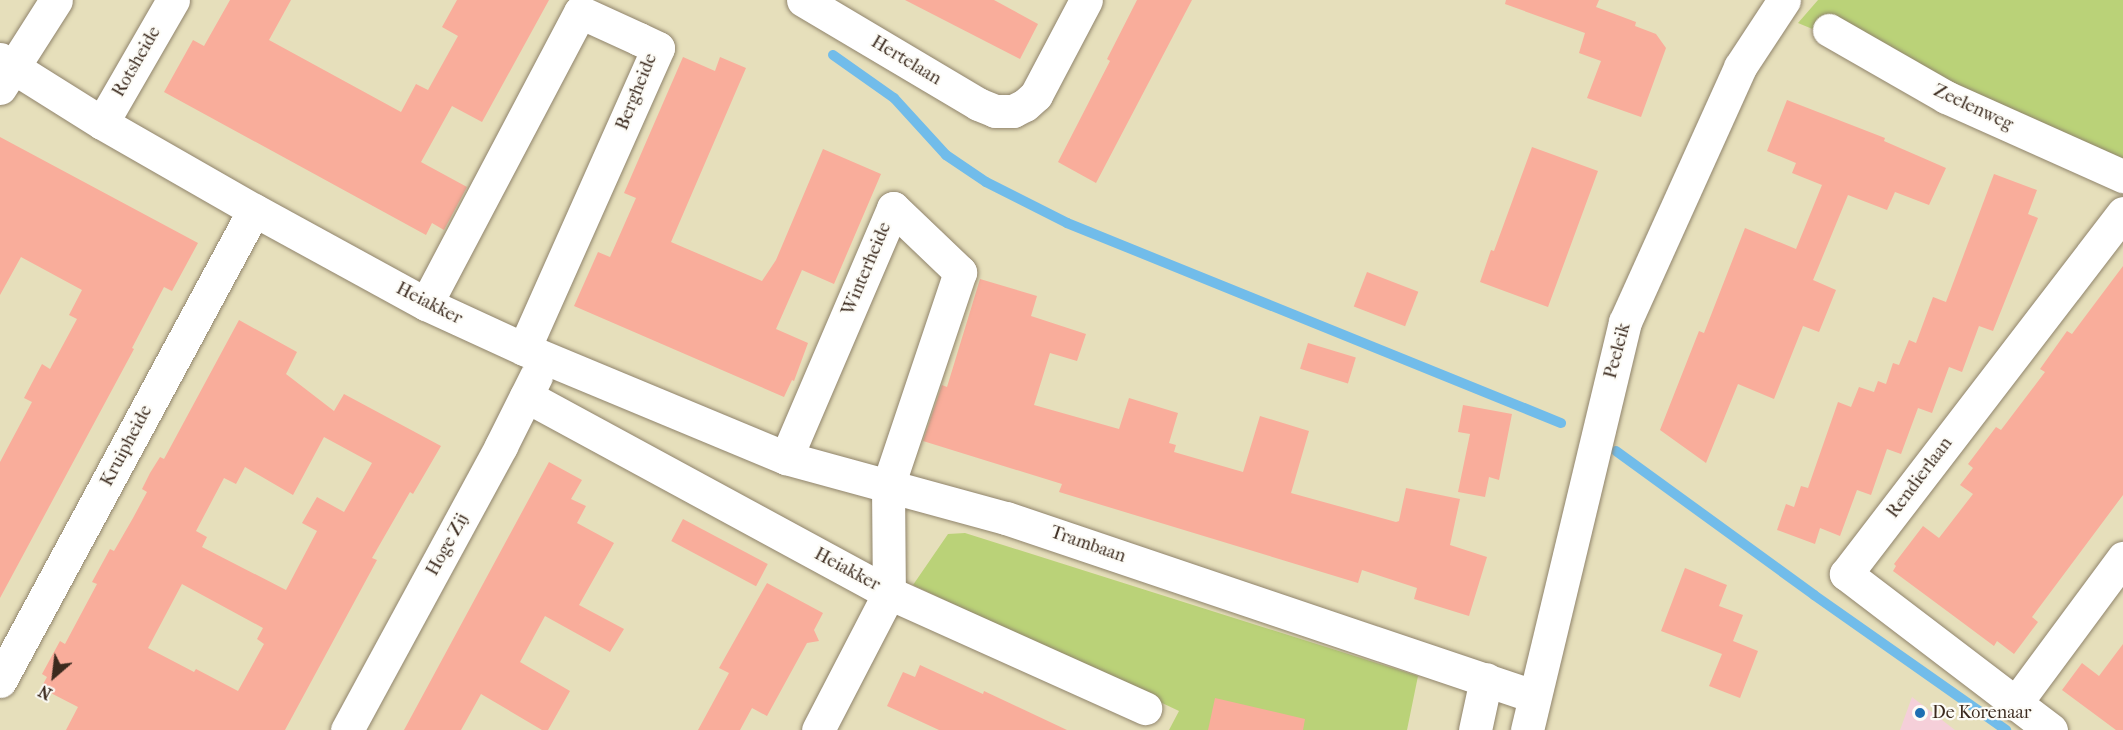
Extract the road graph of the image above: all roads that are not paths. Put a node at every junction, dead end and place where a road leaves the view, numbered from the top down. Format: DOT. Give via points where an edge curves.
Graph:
graph roads {
  1 [pos="56,0"];
  2 [pos="173,0"];
  3 [pos="803,0"];
  4 [pos="1086,0"];
  5 [pos="1780,1"];
  6 [pos="1829,30"];
  7 [pos="4,71"];
  8 [pos="102,123"];
  9 [pos="2123,176"];
  10 [pos="254,210"];
  11 [pos="2123,213"];
  12 [pos="426,304"];
  13 [pos="535,354"];
  14 [pos="526,396"];
  15 [pos="786,458"];
  16 [pos="888,486"];
  17 [pos="2123,558"];
  18 [pos="889,593"];
  19 [pos="1486,679"];
  20 [pos="0,681"];
  21 [pos="1533,696"];
  22 [pos="2015,704"];
  23 [pos="1145,708"];
  24 [pos="347,730"];
  25 [pos="819,730"];
  26 [pos="1475,730"];
  27 [pos="1527,730"];
  28 [pos="2051,730"];
  1 -- 7 [label="street"];
  2 -- 8 [label="street, Rotsheide"];
  3 -- 4 [label="street, Hertelaan" via="995,111 1013,111 1036,95"];
  5 -- 21 [label="street, Peeleik" via="1740,67 1625,322"];
  6 -- 9 [label="street, Zeelenweg" via="1946,97"];
  7 -- 8 [label="street, Heiakker"];
  8 -- 10 [label="street, Heiakker"];
  10 -- 12 [label="street, Heiakker"];
  10 -- 20 [label="street, Kruipheide"];
  11 -- 22 [label="street, Rendierlaan" via="1846,574"];
  12 -- 13 [label="street, Heiakker"];
  12 -- 13 [label="street, Bergheide" via="580,12 639,39 658,48"];
  13 -- 14 [label="street, Hoge Zij"];
  13 -- 15 [label="street, Heiakker"];
  14 -- 18 [label="street, Heiakker"];
  14 -- 24 [label="street, Hoge Zij"];
  15 -- 16 [label="street, Heiakker"];
  15 -- 16 [label="street, Winterheide" via="893,208 960,272"];
  16 -- 18 [label="street"];
  16 -- 19 [label="street, Trambaan" via="1006,518"];
  17 -- 22 [label="street"];
  18 -- 23 [label="street, Heiakker"];
  18 -- 25 [label="street"];
  19 -- 21 [label="street, Trambaan"];
  19 -- 26 [label="street"];
  21 -- 27 [label="street, Peeleik"];
  22 -- 28 [label="street, Rendierlaan"];
}
